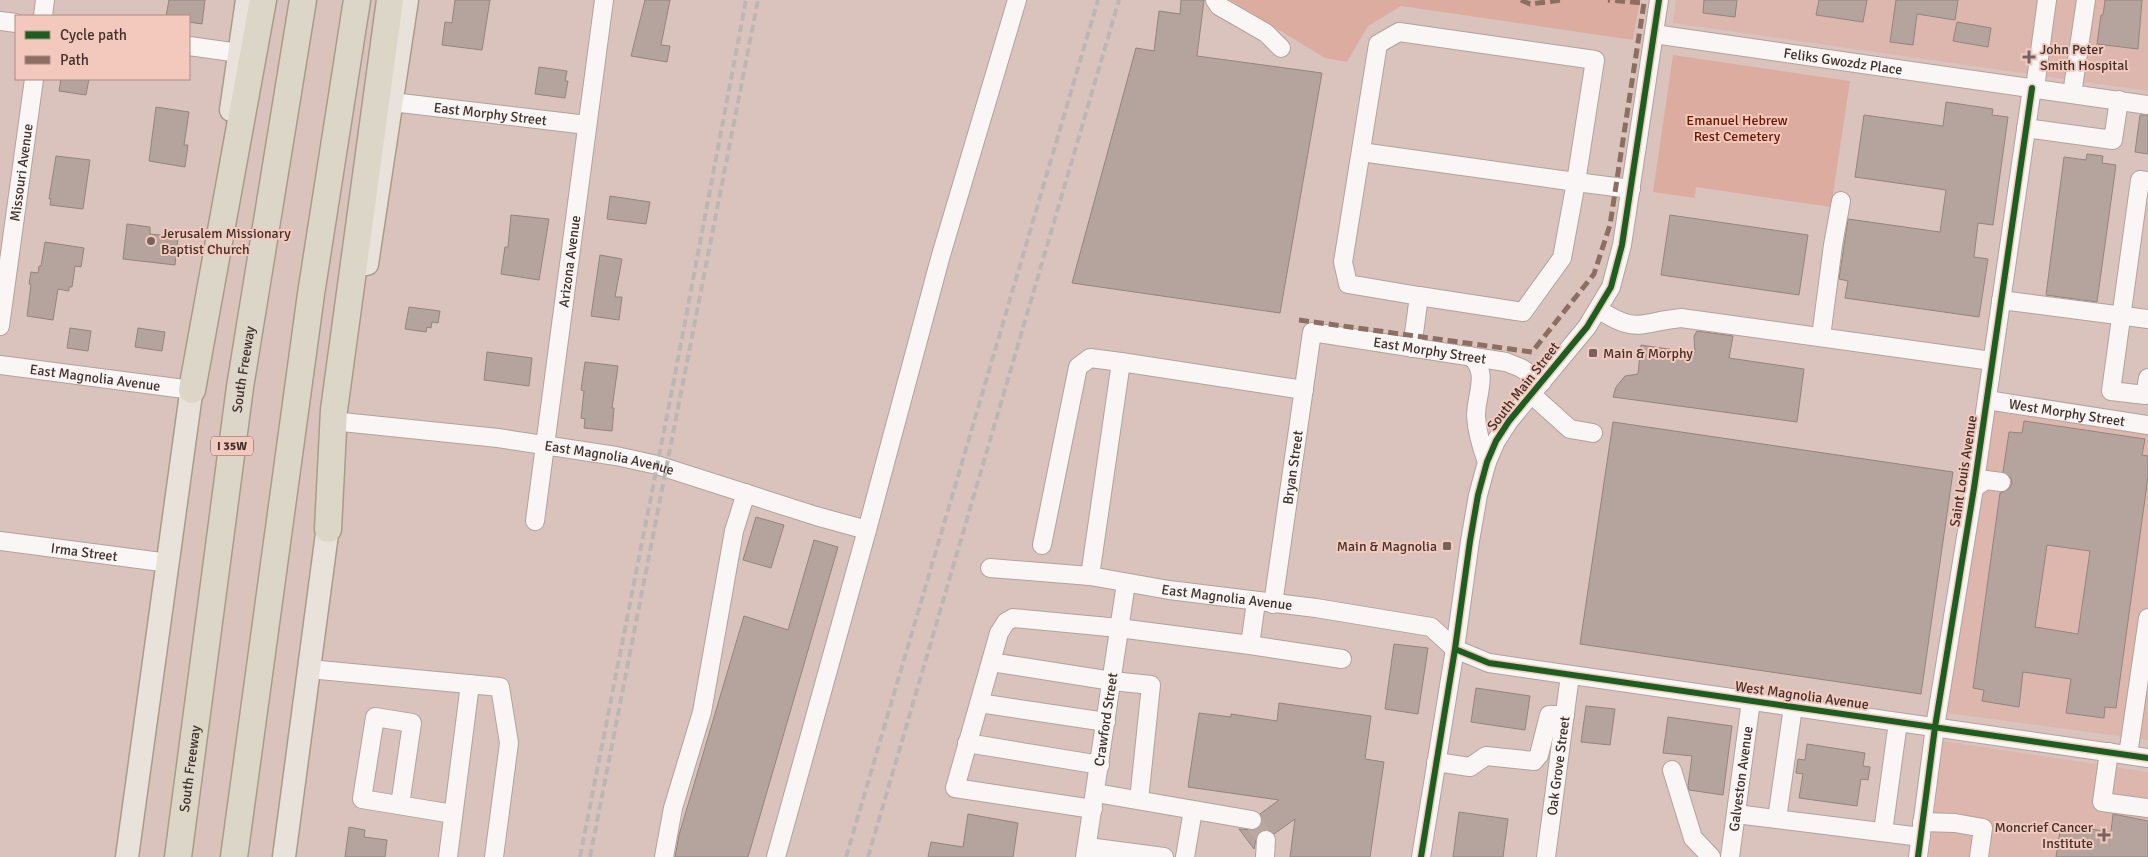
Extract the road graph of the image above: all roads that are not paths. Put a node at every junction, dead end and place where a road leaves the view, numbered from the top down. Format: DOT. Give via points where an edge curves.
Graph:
graph roads {
  1 [pos="45,0"];
  2 [pos="247,0"];
  3 [pos="263,0"];
  4 [pos="303,0"];
  5 [pos="357,0"];
  6 [pos="390,0"];
  7 [pos="407,0"];
  8 [pos="604,0"];
  9 [pos="1017,0"];
  10 [pos="1214,0"];
  11 [pos="1659,0"];
  12 [pos="2047,0"];
  13 [pos="2086,0"];
  14 [pos="43,15"];
  15 [pos="0,20"];
  16 [pos="15,23"];
  17 [pos="1654,34"];
  18 [pos="190,46"];
  19 [pos="1281,48"];
  20 [pos="239,53"];
  21 [pos="34,80"];
  22 [pos="2033,88"];
  23 [pos="2072,94"];
  24 [pos="2120,100"];
  25 [pos="392,102"];
  26 [pos="2148,104"];
  27 [pos="588,125"];
  28 [pos="2026,128"];
  29 [pos="1361,152"];
  30 [pos="2148,181"];
  31 [pos="1576,182"];
  32 [pos="1631,189"];
  33 [pos="1841,201"];
  34 [pos="1419,296"];
  35 [pos="2001,300"];
  36 [pos="1598,309"];
  37 [pos="2121,316"];
  38 [pos="2148,319"];
  39 [pos="0,326"];
  40 [pos="1312,332"];
  41 [pos="1821,337"];
  42 [pos="1412,348"];
  43 [pos="1470,356"];
  44 [pos="1992,361"];
  45 [pos="1121,362"];
  46 [pos="0,365"];
  47 [pos="2148,378"];
  48 [pos="1536,388"];
  49 [pos="192,390"];
  50 [pos="1304,390"];
  51 [pos="1987,400"];
  52 [pos="342,422"];
  53 [pos="2148,425"];
  54 [pos="1593,433"];
  55 [pos="545,447"];
  56 [pos="1487,462"];
  57 [pos="2002,482"];
  58 [pos="1974,488"];
  59 [pos="746,493"];
  60 [pos="535,521"];
  61 [pos="328,529"];
  62 [pos="867,530"];
  63 [pos="0,541"];
  64 [pos="1042,545"];
  65 [pos="169,563"];
  66 [pos="990,568"];
  67 [pos="1090,576"];
  68 [pos="1126,583"];
  69 [pos="1265,603"];
  70 [pos="2148,618"];
  71 [pos="1120,628"];
  72 [pos="1250,645"];
  73 [pos="1455,648"];
  74 [pos="1342,659"];
  75 [pos="990,662"];
  76 [pos="309,669"];
  77 [pos="1570,674"];
  78 [pos="1112,681"];
  79 [pos="470,684"];
  80 [pos="1751,700"];
  81 [pos="979,703"];
  82 [pos="1793,707"];
  83 [pos="1565,716"];
  84 [pos="1106,722"];
  85 [pos="1898,722"];
  86 [pos="1935,727"];
  87 [pos="968,743"];
  88 [pos="2109,752"];
  89 [pos="2128,755"];
  90 [pos="2148,758"];
  91 [pos="1436,762"];
  92 [pos="1100,765"];
  93 [pos="1672,770"];
  94 [pos="1139,800"];
  95 [pos="1094,801"];
  96 [pos="400,805"];
  97 [pos="2148,808"];
  98 [pos="1193,810"];
  99 [pos="454,814"];
  100 [pos="1736,814"];
  101 [pos="1777,819"];
  102 [pos="1252,820"];
  103 [pos="1921,829"];
  104 [pos="1883,832"];
  105 [pos="1087,852"];
  106 [pos="127,856"];
  107 [pos="178,857"];
  108 [pos="234,857"];
  109 [pos="284,857"];
  110 [pos="448,857"];
  111 [pos="494,857"];
  112 [pos="664,857"];
  113 [pos="776,857"];
  114 [pos="1164,857"];
  115 [pos="1185,857"];
  116 [pos="1421,857"];
  117 [pos="1546,857"];
  118 [pos="1711,857"];
  119 [pos="1730,857"];
  120 [pos="1918,857"];
  121 [pos="1979,857"];
  1 -- 14 [label="street"];
  2 -- 20 [label="main road"];
  3 -- 49 [label="highway"];
  4 -- 107 [label="highway, South Freeway / I 35W" via="239,397"];
  5 -- 108 [label="highway" via="311,294"];
  6 -- 61 [label="highway" via="334,410"];
  7 -- 25 [label="main road"];
  8 -- 27 [label="street, Arizona Avenue"];
  9 -- 62 [label="street" via="941,255"];
  10 -- 19 [label="street" via="1266,33"];
  11 -- 17 [label="street, South Main Street"];
  12 -- 22 [label="street, Saint Louis Avenue"];
  13 -- 23 [label="street"];
  15 -- 16 [label="street"];
  17 -- 22 [label="street, Feliks Gwozdz Place"];
  17 -- 32 [label="street, South Main Street"];
  18 -- 20 [label="street"];
  20 -- 49 [label="main road"];
  21 -- 39 [label="street, Missouri Avenue"];
  22 -- 23 [label="street, Feliks Gwozdz Place"];
  22 -- 28 [label="street, Saint Louis Avenue"];
  23 -- 24 [label="street, Feliks Gwozdz Place"];
  24 -- 26 [label="street, Feliks Gwozdz Place"];
  24 -- 28 [label="street" via="2113,140"];
  25 -- 27 [label="street, East Morphy Street"];
  25 -- 52 [label="main road"];
  27 -- 55 [label="street, Arizona Avenue"];
  28 -- 35 [label="street, Saint Louis Avenue"];
  29 -- 31 [label="street"];
  29 -- 31 [label="street" via="1378,44 1399,32 1595,60"];
  29 -- 34 [label="street" via="1343,262 1348,284"];
  30 -- 37 [label="street" via="2140,180"];
  31 -- 32 [label="street"];
  31 -- 34 [label="street" via="1562,258 1523,312"];
  32 -- 36 [label="street, South Main Street" via="1618,265 1611,287"];
  33 -- 41 [label="street"];
  34 -- 42 [label="street"];
  35 -- 37 [label="street"];
  35 -- 44 [label="street, Saint Louis Avenue"];
  36 -- 41 [label="street" via="1630,325 1643,326 1681,318"];
  36 -- 48 [label="street, South Main Street"];
  37 -- 38 [label="street"];
  37 -- 47 [label="street" via="2111,391 2145,394"];
  40 -- 42 [label="street, East Morphy Street"];
  40 -- 50 [label="street, Bryan Street"];
  41 -- 44 [label="street"];
  42 -- 43 [label="street, East Morphy Street"];
  43 -- 48 [label="street, East Morphy Street" via="1521,368"];
  43 -- 56 [label="street" via="1481,369 1476,414 1479,440"];
  44 -- 51 [label="street, Saint Louis Avenue"];
  45 -- 50 [label="street"];
  45 -- 64 [label="street" via="1090,358 1078,366"];
  45 -- 67 [label="street"];
  46 -- 49 [label="street, East Magnolia Avenue"];
  48 -- 54 [label="street, East Morphy Street" via="1570,429"];
  48 -- 56 [label="street, South Main Street" via="1496,441"];
  49 -- 65 [label="main road"];
  50 -- 69 [label="street, Bryan Street"];
  51 -- 53 [label="street, West Morphy Street"];
  51 -- 58 [label="street, Saint Louis Avenue"];
  52 -- 55 [label="street, East Magnolia Avenue" via="498,438"];
  52 -- 61 [label="main road"];
  55 -- 59 [label="street, East Magnolia Avenue" via="657,465"];
  55 -- 60 [label="street, Arizona Avenue"];
  56 -- 73 [label="street, South Main Street" via="1470,541"];
  57 -- 58 [label="street" via="1986,480"];
  58 -- 86 [label="street, Saint Louis Avenue"];
  59 -- 62 [label="street, East Magnolia Avenue"];
  59 -- 112 [label="street" via="734,531 702,712 673,808"];
  61 -- 76 [label="main road"];
  62 -- 113 [label="street"];
  63 -- 65 [label="street, Irma Street"];
  65 -- 106 [label="main road"];
  66 -- 67 [label="street, East Magnolia Avenue"];
  67 -- 68 [label="street, East Magnolia Avenue"];
  68 -- 69 [label="street, East Magnolia Avenue"];
  68 -- 71 [label="street, Crawford Street"];
  69 -- 72 [label="street, Bryan Street"];
  69 -- 73 [label="street, East Magnolia Avenue" via="1431,627"];
  70 -- 89 [label="street"];
  71 -- 72 [label="street"];
  71 -- 75 [label="street" via="1012,618 999,633"];
  71 -- 78 [label="street, Crawford Street"];
  72 -- 74 [label="street"];
  73 -- 77 [label="street, West Magnolia Avenue" via="1489,663"];
  73 -- 91 [label="street, South Main Street"];
  75 -- 78 [label="street"];
  75 -- 81 [label="street"];
  76 -- 79 [label="street"];
  76 -- 109 [label="main road"];
  77 -- 80 [label="street, West Magnolia Avenue"];
  77 -- 83 [label="street, Oak Grove Street"];
  78 -- 84 [label="street, Crawford Street"];
  78 -- 94 [label="street" via="1151,685"];
  79 -- 99 [label="street"];
  79 -- 111 [label="street" via="500,687 509,744"];
  80 -- 82 [label="street, West Magnolia Avenue"];
  80 -- 100 [label="street, Galveston Avenue"];
  81 -- 84 [label="street"];
  81 -- 87 [label="street"];
  82 -- 85 [label="street, West Magnolia Avenue"];
  82 -- 101 [label="street"];
  83 -- 91 [label="street" via="1548,715 1539,755 1534,761 1486,756 1470,767"];
  83 -- 117 [label="street, Oak Grove Street"];
  84 -- 92 [label="street, Crawford Street"];
  85 -- 86 [label="street, West Magnolia Avenue"];
  85 -- 104 [label="street"];
  86 -- 88 [label="street, West Magnolia Avenue"];
  86 -- 103 [label="street, Saint Louis Avenue"];
  87 -- 92 [label="street"];
  87 -- 95 [label="street" via="955,788"];
  88 -- 89 [label="street, West Magnolia Avenue"];
  88 -- 97 [label="street" via="2102,802"];
  89 -- 90 [label="street, West Magnolia Avenue"];
  91 -- 116 [label="street, South Main Street"];
  92 -- 95 [label="street, Crawford Street"];
  93 -- 118 [label="street" via="1693,838"];
  94 -- 95 [label="street"];
  94 -- 98 [label="street"];
  95 -- 105 [label="street, Crawford Street"];
  96 -- 96 [label="street" via="362,799 375,717 412,723"];
  96 -- 99 [label="street"];
  98 -- 102 [label="street"];
  98 -- 115 [label="street"];
  99 -- 110 [label="street"];
  100 -- 101 [label="street"];
  100 -- 119 [label="street, Galveston Avenue"];
  101 -- 104 [label="street"];
  103 -- 104 [label="street"];
  103 -- 120 [label="street, Saint Louis Avenue"];
  103 -- 121 [label="street" via="1955,823 1984,828"];
  105 -- 114 [label="street"];
}
